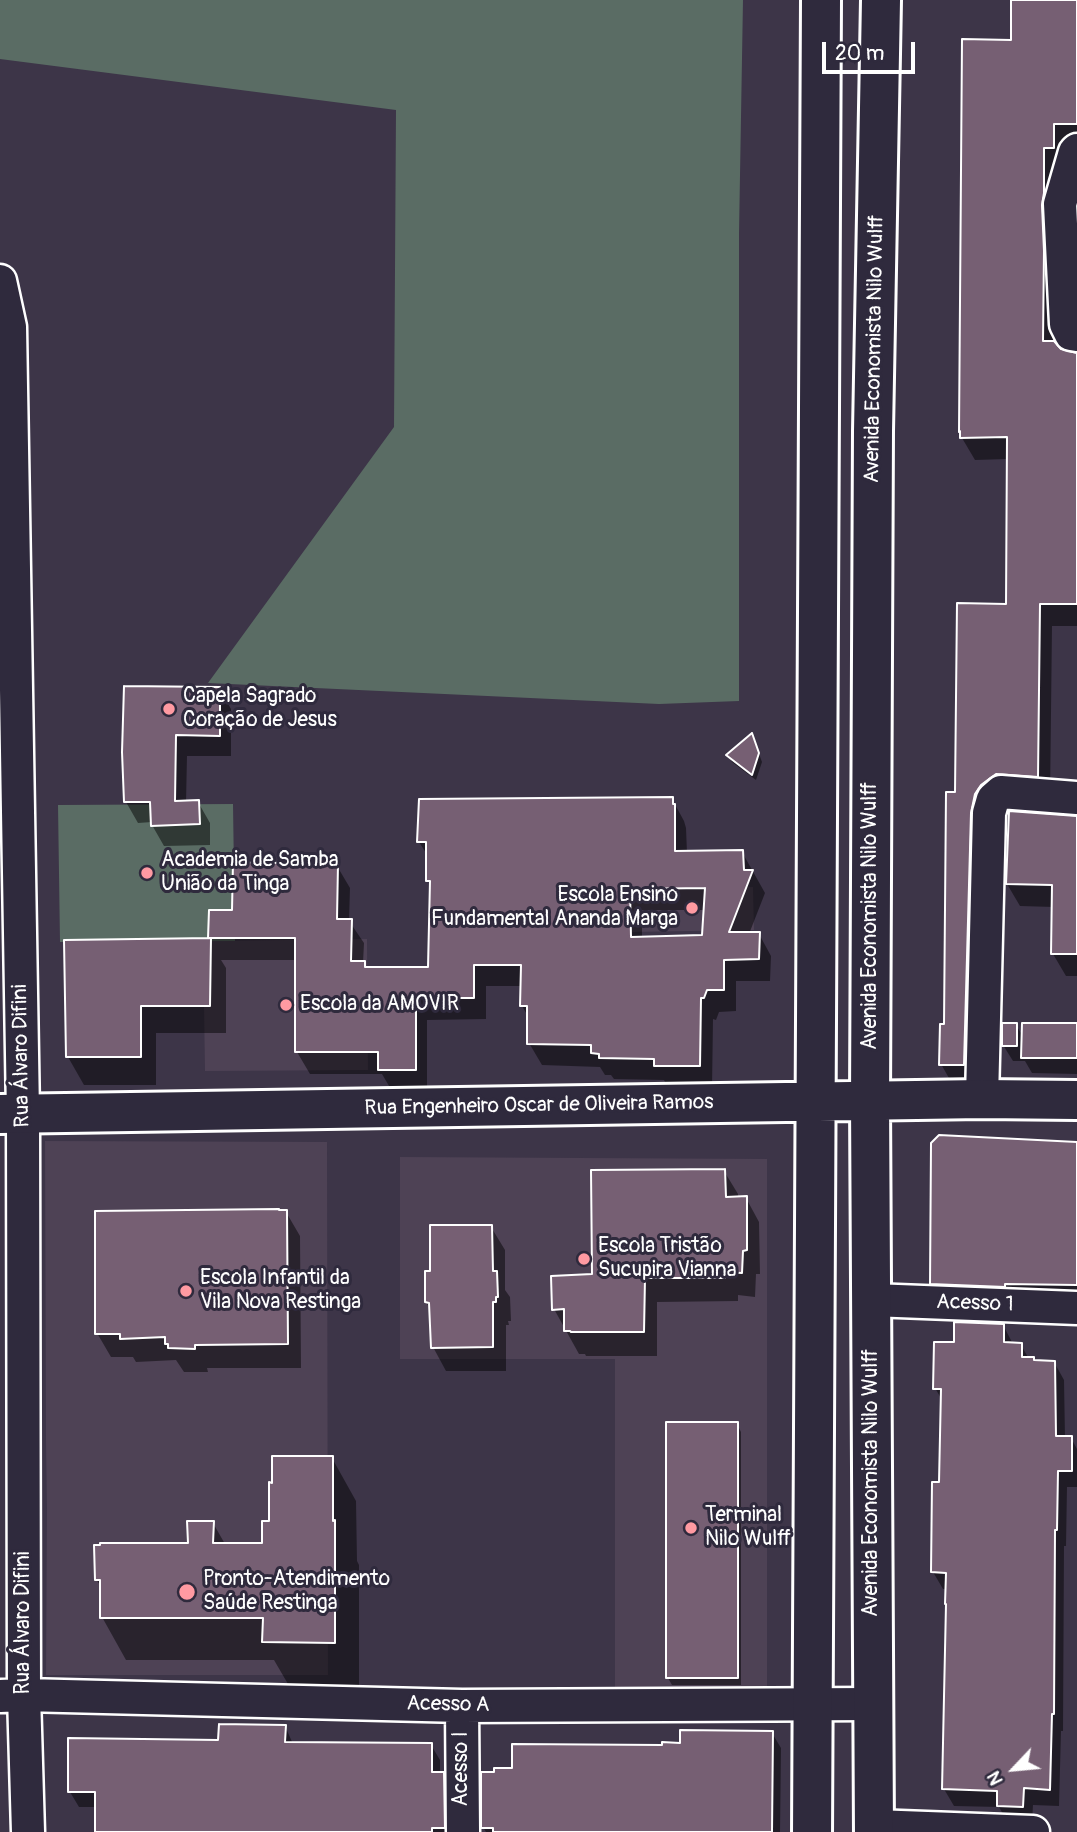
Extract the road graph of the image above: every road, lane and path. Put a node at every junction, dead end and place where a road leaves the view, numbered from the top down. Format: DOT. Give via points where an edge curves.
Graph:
graph roads {
  1 [pos="821,0"];
  2 [pos="881,0"];
  3 [pos="1077,149"];
  4 [pos="0,281"];
  5 [pos="1077,335"];
  6 [pos="1077,798"];
  7 [pos="982,1099"];
  8 [pos="870,1100"];
  9 [pos="1077,1100"];
  10 [pos="816,1102"];
  11 [pos="11,1114"];
  12 [pos="873,1300"];
  13 [pos="1077,1308"];
  14 [pos="813,1420"];
  15 [pos="872,1422"];
  16 [pos="12,1696"];
  17 [pos="812,1704"];
  18 [pos="873,1704"];
  19 [pos="462,1706"];
  20 [pos="874,1829"];
  21 [pos="27,1832"];
  22 [pos="463,1832"];
  23 [pos="812,1832"];
  24 [pos="1033,1832"];
  1 -- 10 [label="street"];
  2 -- 8 [label="street, Avenida Economista Nilo Wulff" via="873,445"];
  3 -- 5 [label="street" via="1060,204 1066,324 1071,334"];
  4 -- 11 [label="street, Rua Álvaro Difini" via="10,327"];
  6 -- 7 [label="street" via="1001,792 993,799"];
  7 -- 8 [label="street, Rua Engenheiro Oscar de Oliveira Ramos"];
  7 -- 9 [label="street, Rua Engenheiro Oscar de Oliveira Ramos"];
  8 -- 10 [label="street, Rua Engenheiro Oscar de Oliveira Ramos"];
  8 -- 12 [label="street, Avenida Economista Nilo Wulff"];
  10 -- 11 [label="street, Rua Engenheiro Oscar de Oliveira Ramos"];
  10 -- 14 [label="street"];
  11 -- 16 [label="street, Rua Álvaro Difini"];
  12 -- 13 [label="street, Acesso 1"];
  12 -- 15 [label="street, Avenida Economista Nilo Wulff"];
  14 -- 15 [label="street"];
  14 -- 17 [label="street"];
  15 -- 18 [label="street, Avenida Economista Nilo Wulff"];
  16 -- 19 [label="street, Acesso A"];
  16 -- 21 [label="street, Rua Álvaro Difini"];
  17 -- 18 [label="street, Acesso A"];
  17 -- 19 [label="street, Acesso A"];
  17 -- 23 [label="street"];
  18 -- 20 [label="street, Avenida Economista Nilo Wulff"];
  19 -- 22 [label="street, Acesso I"];
  20 -- 24 [label="street"];
}
